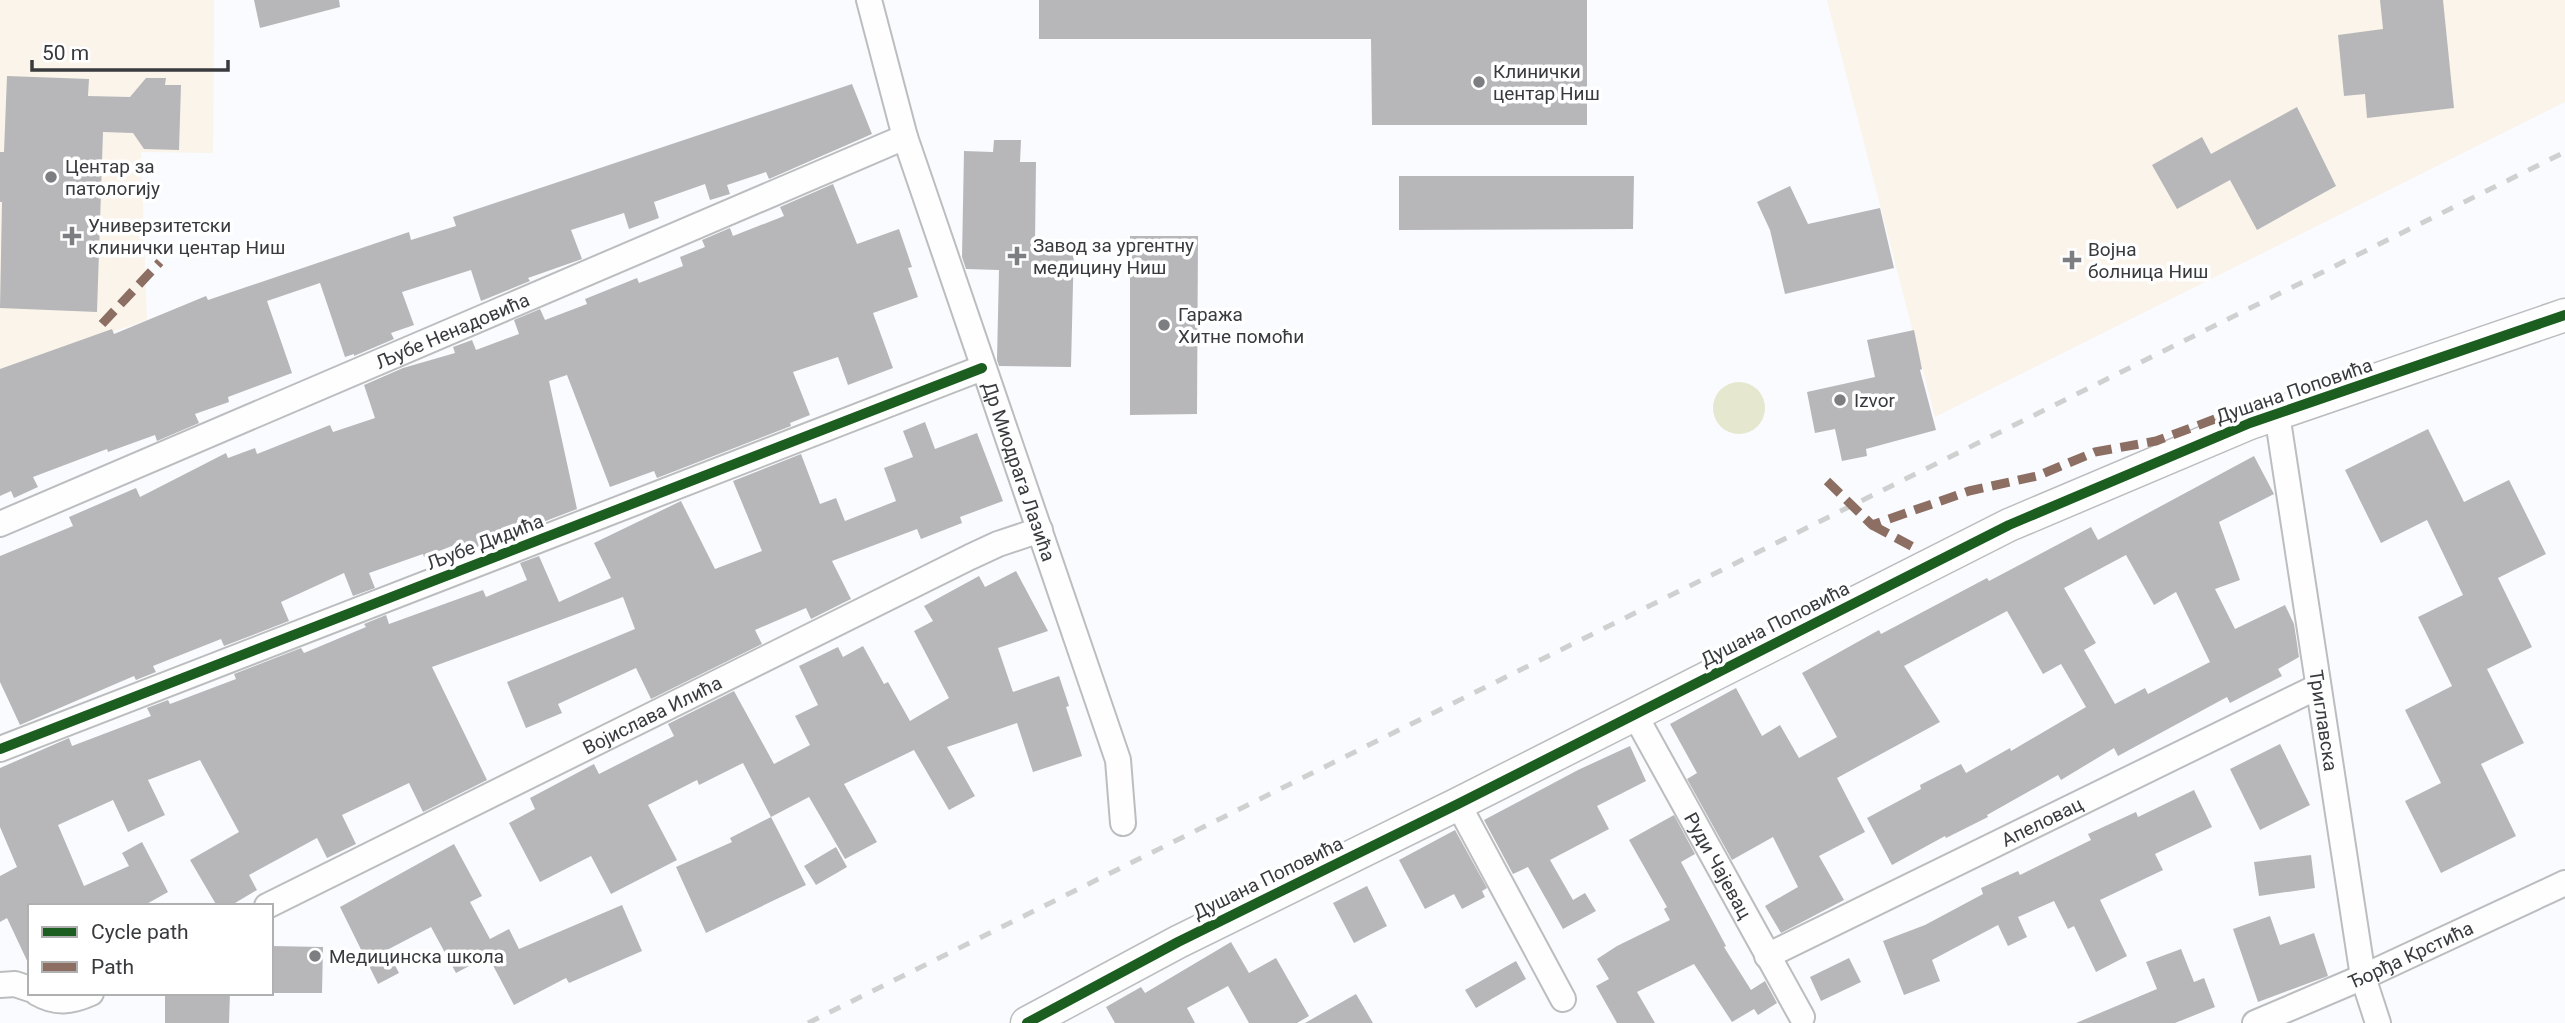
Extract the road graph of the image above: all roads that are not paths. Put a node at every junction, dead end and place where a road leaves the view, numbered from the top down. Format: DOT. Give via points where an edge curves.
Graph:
graph roads {
  1 [pos="869,0"];
  2 [pos="905,137"];
  3 [pos="2565,315"];
  4 [pos="982,368"];
  5 [pos="2277,414"];
  6 [pos="0,524"];
  7 [pos="1040,530"];
  8 [pos="2317,687"];
  9 [pos="1635,715"];
  10 [pos="0,749"];
  11 [pos="1458,804"];
  12 [pos="1123,823"];
  13 [pos="2565,883"];
  14 [pos="271,904"];
  15 [pos="1767,956"];
  16 [pos="2362,977"];
  17 [pos="0,985"];
  18 [pos="28,988"];
  19 [pos="40,995"];
  20 [pos="85,995"];
  21 [pos="1563,999"];
  22 [pos="1802,1017"];
  23 [pos="1027,1023"];
  24 [pos="2255,1023"];
  25 [pos="2378,1023"];
  1 -- 2 [label="street, Др Миодрага Лазића"];
  2 -- 4 [label="street, Др Миодрага Лазића"];
  2 -- 6 [label="street, Љубе Ненадовића"];
  3 -- 5 [label="street, Душана Поповића"];
  4 -- 7 [label="street, Др Миодрага Лазића"];
  4 -- 10 [label="street, Љубе Дидића"];
  5 -- 8 [label="street, Триглавска"];
  5 -- 9 [label="street, Душана Поповића" via="2008,525"];
  7 -- 12 [label="street, Др Миодрага Лазића" via="1118,760"];
  7 -- 14 [label="street, Војислава Илића" via="958,563"];
  8 -- 15 [label="street, Апеловац"];
  8 -- 16 [label="street, Триглавска"];
  9 -- 11 [label="street, Душана Поповића"];
  9 -- 15 [label="street, Руди Чајевац"];
  11 -- 21 [label="street"];
  11 -- 23 [label="street, Душана Поповића" via="1178,942"];
  13 -- 16 [label="street, Ђорђа Крстића"];
  15 -- 22 [label="street, Руди Чајевац"];
  16 -- 24 [label="street, Ђорђа Крстића"];
  16 -- 25 [label="street, Триглавска"];
  17 -- 18 [label="street"];
  19 -- 20 [label="street" via="66,1002"];
}
